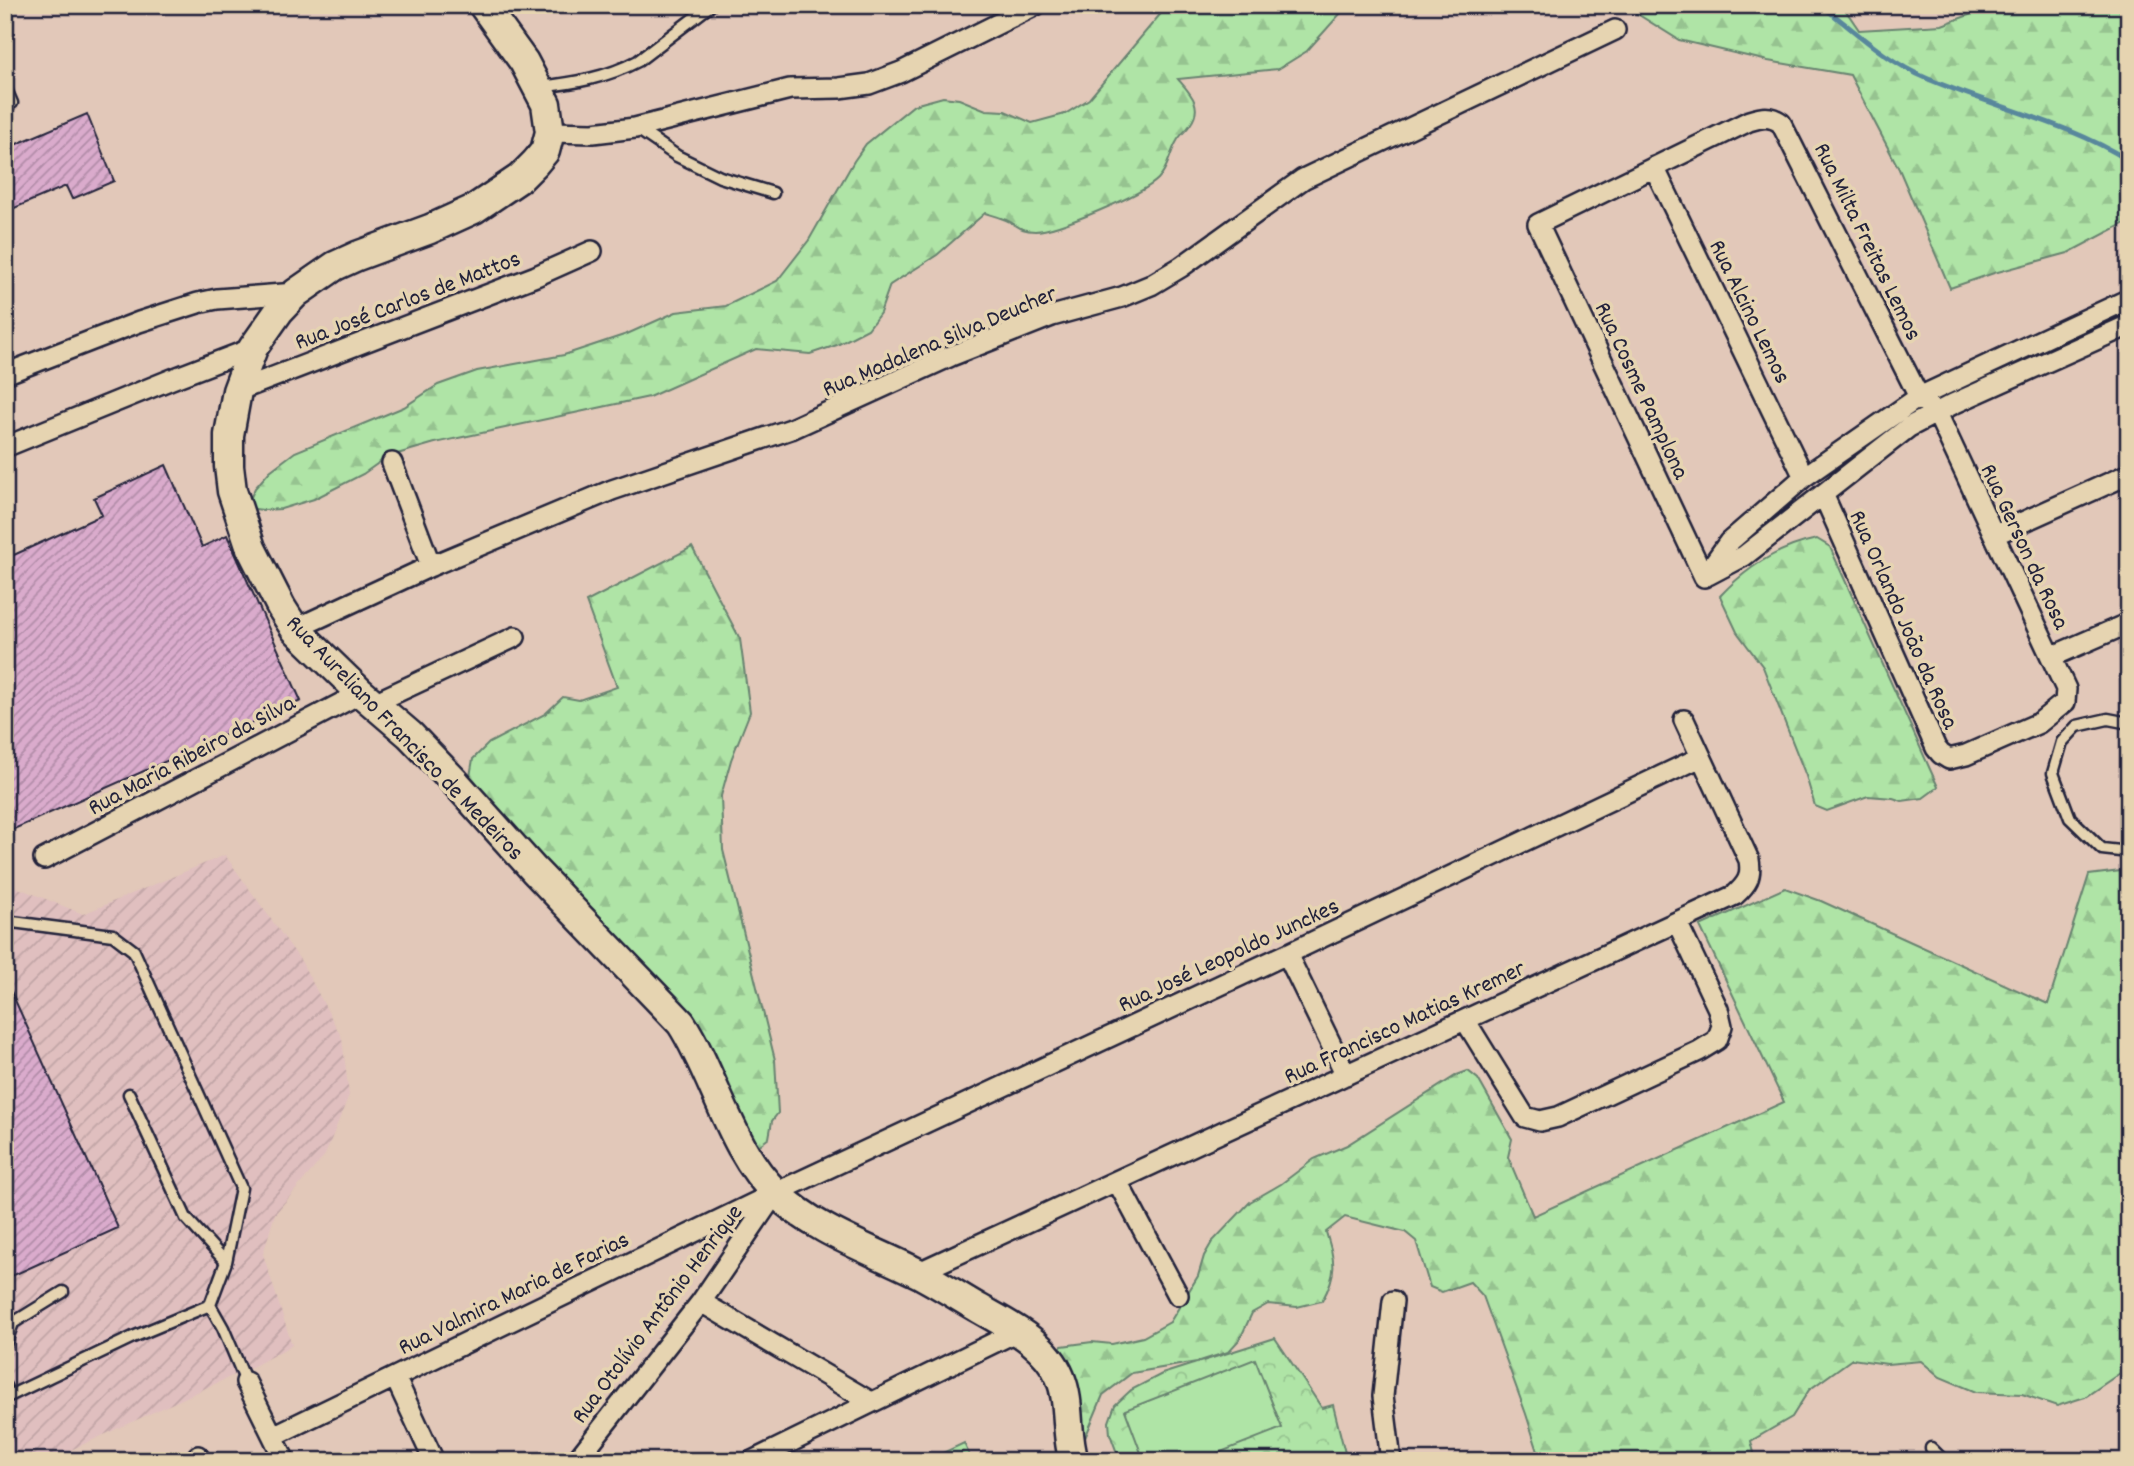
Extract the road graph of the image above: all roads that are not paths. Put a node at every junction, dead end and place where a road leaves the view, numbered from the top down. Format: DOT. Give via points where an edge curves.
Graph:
graph roads {
  1 [pos="484,5"];
  2 [pos="711,5"];
  3 [pos="1036,5"];
  4 [pos="1615,30"];
  5 [pos="538,87"];
  6 [pos="5,88"];
  7 [pos="12,103"];
  8 [pos="635,128"];
  9 [pos="550,132"];
  10 [pos="1654,167"];
  11 [pos="773,193"];
  12 [pos="592,251"];
  13 [pos="296,293"];
  14 [pos="2129,299"];
  15 [pos="2129,326"];
  16 [pos="253,348"];
  17 [pos="5,374"];
  18 [pos="237,391"];
  19 [pos="1919,397"];
  20 [pos="1937,413"];
  21 [pos="5,447"];
  22 [pos="393,463"];
  23 [pos="2129,474"];
  24 [pos="1804,477"];
  25 [pos="1823,494"];
  26 [pos="1994,535"];
  27 [pos="431,566"];
  28 [pos="1704,577"];
  29 [pos="2129,623"];
  30 [pos="295,629"];
  31 [pos="515,637"];
  32 [pos="2051,657"];
  33 [pos="368,698"];
  34 [pos="2065,702"];
  35 [pos="1684,720"];
  36 [pos="2129,723"];
  37 [pos="1702,757"];
  38 [pos="2129,852"];
  39 [pos="44,859"];
  40 [pos="5,921"];
  41 [pos="1677,922"];
  42 [pos="1287,954"];
  43 [pos="1465,1020"];
  44 [pos="1346,1074"];
  45 [pos="129,1094"];
  46 [pos="1117,1181"];
  47 [pos="775,1193"];
  48 [pos="226,1262"];
  49 [pos="917,1273"];
  50 [pos="63,1292"];
  51 [pos="1178,1295"];
  52 [pos="1393,1301"];
  53 [pos="701,1302"];
  54 [pos="210,1305"];
  55 [pos="1018,1331"];
  56 [pos="5,1345"];
  57 [pos="395,1377"];
  58 [pos="246,1382"];
  59 [pos="6,1393"];
  60 [pos="871,1402"];
  61 [pos="273,1436"];
  62 [pos="1931,1448"];
  63 [pos="1390,1460"];
  64 [pos="285,1461"];
  65 [pos="434,1461"];
  66 [pos="576,1461"];
  67 [pos="752,1461"];
  68 [pos="1074,1461"];
  69 [pos="1944,1461"];
  1 -- 5 [label="street"];
  2 -- 5 [label="lane" via="626,67 596,79"];
  3 -- 8 [label="street" via="869,84 790,89"];
  4 -- 27 [label="street, Rua Madalena Silva Deucher" via="1303,179 1150,285 1039,321 791,429 612,490"];
  5 -- 9 [label="street"];
  6 -- 7 [label="lane"];
  8 -- 9 [label="street"];
  8 -- 11 [label="lane" via="720,177"];
  9 -- 13 [label="street, Rua Aureliano Francisco de Medeiros" via="536,163 501,192 453,219 335,266"];
  10 -- 19 [label="street, Rua Milta Freitas Lemos" via="1739,125 1766,117 1781,123"];
  10 -- 24 [label="street, Rua Alcino Lemos"];
  10 -- 28 [label="street, Rua Cosme Pamplona" via="1538,224"];
  12 -- 18 [label="street, Rua José Carlos de Mattos"];
  13 -- 16 [label="street, Rua Aureliano Francisco de Medeiros"];
  13 -- 17 [label="street" via="198,303"];
  14 -- 19 [label="street"];
  15 -- 20 [label="street"];
  16 -- 18 [label="street, Rua Aureliano Francisco de Medeiros"];
  16 -- 21 [label="street"];
  18 -- 30 [label="street, Rua Aureliano Francisco de Medeiros" via="229,435 232,491 251,548"];
  19 -- 20 [label="street"];
  19 -- 24 [label="street"];
  20 -- 25 [label="street" via="1909,427"];
  20 -- 26 [label="street, Rua Gerson da Rosa"];
  22 -- 27 [label="street"];
  23 -- 26 [label="street"];
  24 -- 28 [label="street" via="1729,542"];
  25 -- 28 [label="street" via="1744,555"];
  25 -- 34 [label="street, Rua Orlando João da Rosa" via="1941,754 1949,759 1966,755 2039,723"];
  26 -- 32 [label="street, Rua Gerson da Rosa"];
  27 -- 30 [label="street, Rua Madalena Silva Deucher"];
  29 -- 32 [label="street"];
  30 -- 33 [label="street, Rua Aureliano Francisco de Medeiros"];
  31 -- 33 [label="street, Rua Maria Ribeiro da Silva"];
  32 -- 34 [label="street, Rua Gerson da Rosa" via="2066,689"];
  33 -- 39 [label="street, Rua Maria Ribeiro da Silva"];
  33 -- 47 [label="street, Rua Aureliano Francisco de Medeiros" via="410,735 681,1023 727,1121"];
  35 -- 37 [label="street, Rua Francisco Matias Kremer"];
  36 -- 38 [label="lane" via="2108,719 2077,726 2062,742 2053,773 2070,818 2102,849"];
  37 -- 41 [label="street, Rua Francisco Matias Kremer" via="1751,871 1735,895"];
  37 -- 42 [label="street, Rua José Leopoldo Junckes"];
  40 -- 48 [label="lane" via="113,935 134,951 241,1188"];
  41 -- 43 [label="street, Rua Francisco Matias Kremer"];
  41 -- 43 [label="street" via="1718,1009 1722,1026 1717,1040 1558,1117 1540,1121 1525,1117"];
  42 -- 44 [label="street"];
  42 -- 47 [label="street, Rua José Leopoldo Junckes"];
  43 -- 44 [label="street, Rua Francisco Matias Kremer"];
  44 -- 46 [label="street, Rua Francisco Matias Kremer"];
  45 -- 48 [label="lane" via="186,1218"];
  46 -- 49 [label="street, Rua Francisco Matias Kremer"];
  46 -- 51 [label="street"];
  47 -- 49 [label="street, Rua Aureliano Francisco de Medeiros" via="819,1226"];
  47 -- 53 [label="street, Rua Otolívio Antônio Henrique"];
  47 -- 57 [label="street, Rua Valmira Maria de Farias"];
  48 -- 54 [label="lane"];
  49 -- 55 [label="street, Rua Aureliano Francisco de Medeiros"];
  50 -- 56 [label="lane" via="13,1323"];
  52 -- 63 [label="street" via="1383,1396"];
  53 -- 60 [label="street"];
  53 -- 66 [label="street, Rua Otolívio Antônio Henrique"];
  54 -- 58 [label="lane"];
  54 -- 59 [label="lane"];
  55 -- 60 [label="street"];
  55 -- 68 [label="street, Rua Aureliano Francisco de Medeiros" via="1050,1360 1060,1376"];
  57 -- 61 [label="street, Rua Valmira Maria de Farias"];
  57 -- 65 [label="street"];
  58 -- 61 [label="street"];
  60 -- 67 [label="street"];
  61 -- 64 [label="street"];
  62 -- 69 [label="lane"];
}
